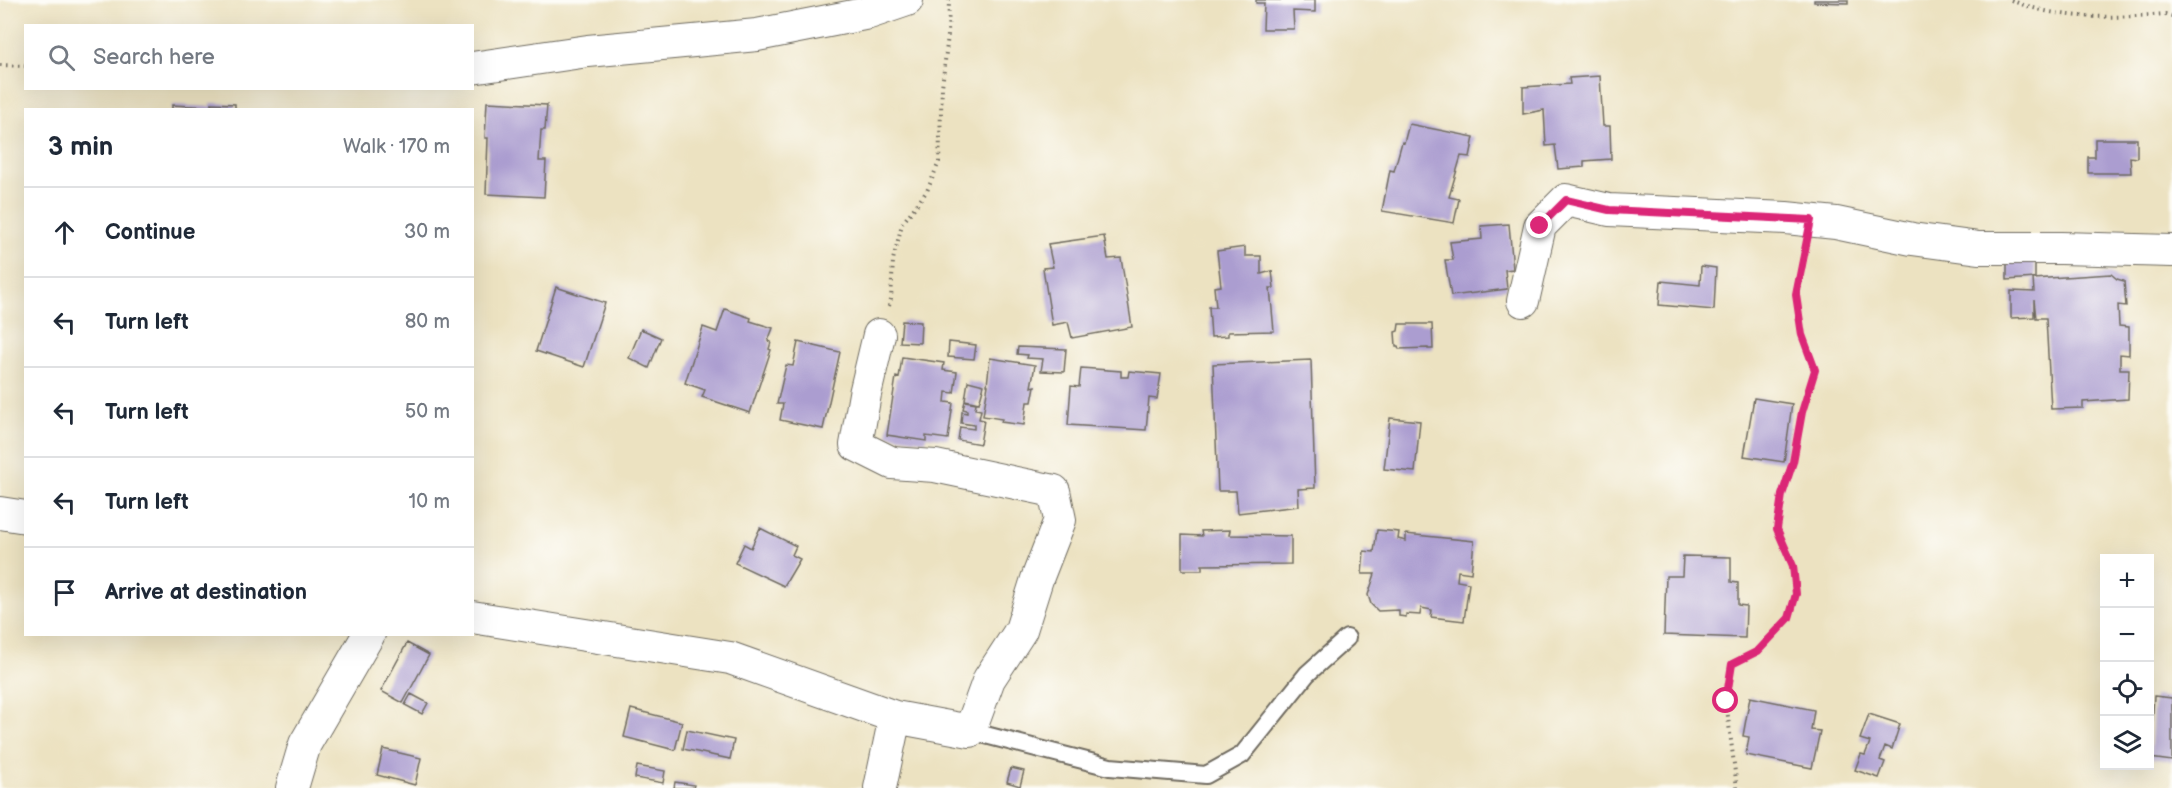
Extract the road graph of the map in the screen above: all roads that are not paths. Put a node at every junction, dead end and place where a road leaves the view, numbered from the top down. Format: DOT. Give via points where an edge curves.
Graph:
graph roads {
  1 [pos="907,0"];
  2 [pos="474,68"];
  3 [pos="2172,251"];
  4 [pos="1523,300"];
  5 [pos="879,335"];
  6 [pos="0,513"];
  7 [pos="24,517"];
  8 [pos="474,617"];
  9 [pos="368,636"];
  10 [pos="1347,638"];
  11 [pos="895,717"];
  12 [pos="970,731"];
  13 [pos="292,788"];
  14 [pos="880,788"];
  1 -- 2 [label="street" via="869,13 758,35 588,51"];
  3 -- 4 [label="street" via="1979,249 1811,220 1609,210 1566,200 1540,226"];
  5 -- 12 [label="street" via="856,445 892,463 935,466 1054,491 1060,520 1021,630 989,678"];
  6 -- 7 [label="street"];
  8 -- 11 [label="street" via="730,658"];
  9 -- 13 [label="street" via="305,744"];
  10 -- 12 [label="lane" via="1307,674 1242,755 1206,775 1110,767"];
  11 -- 12 [label="street"];
  11 -- 14 [label="street"];
}
